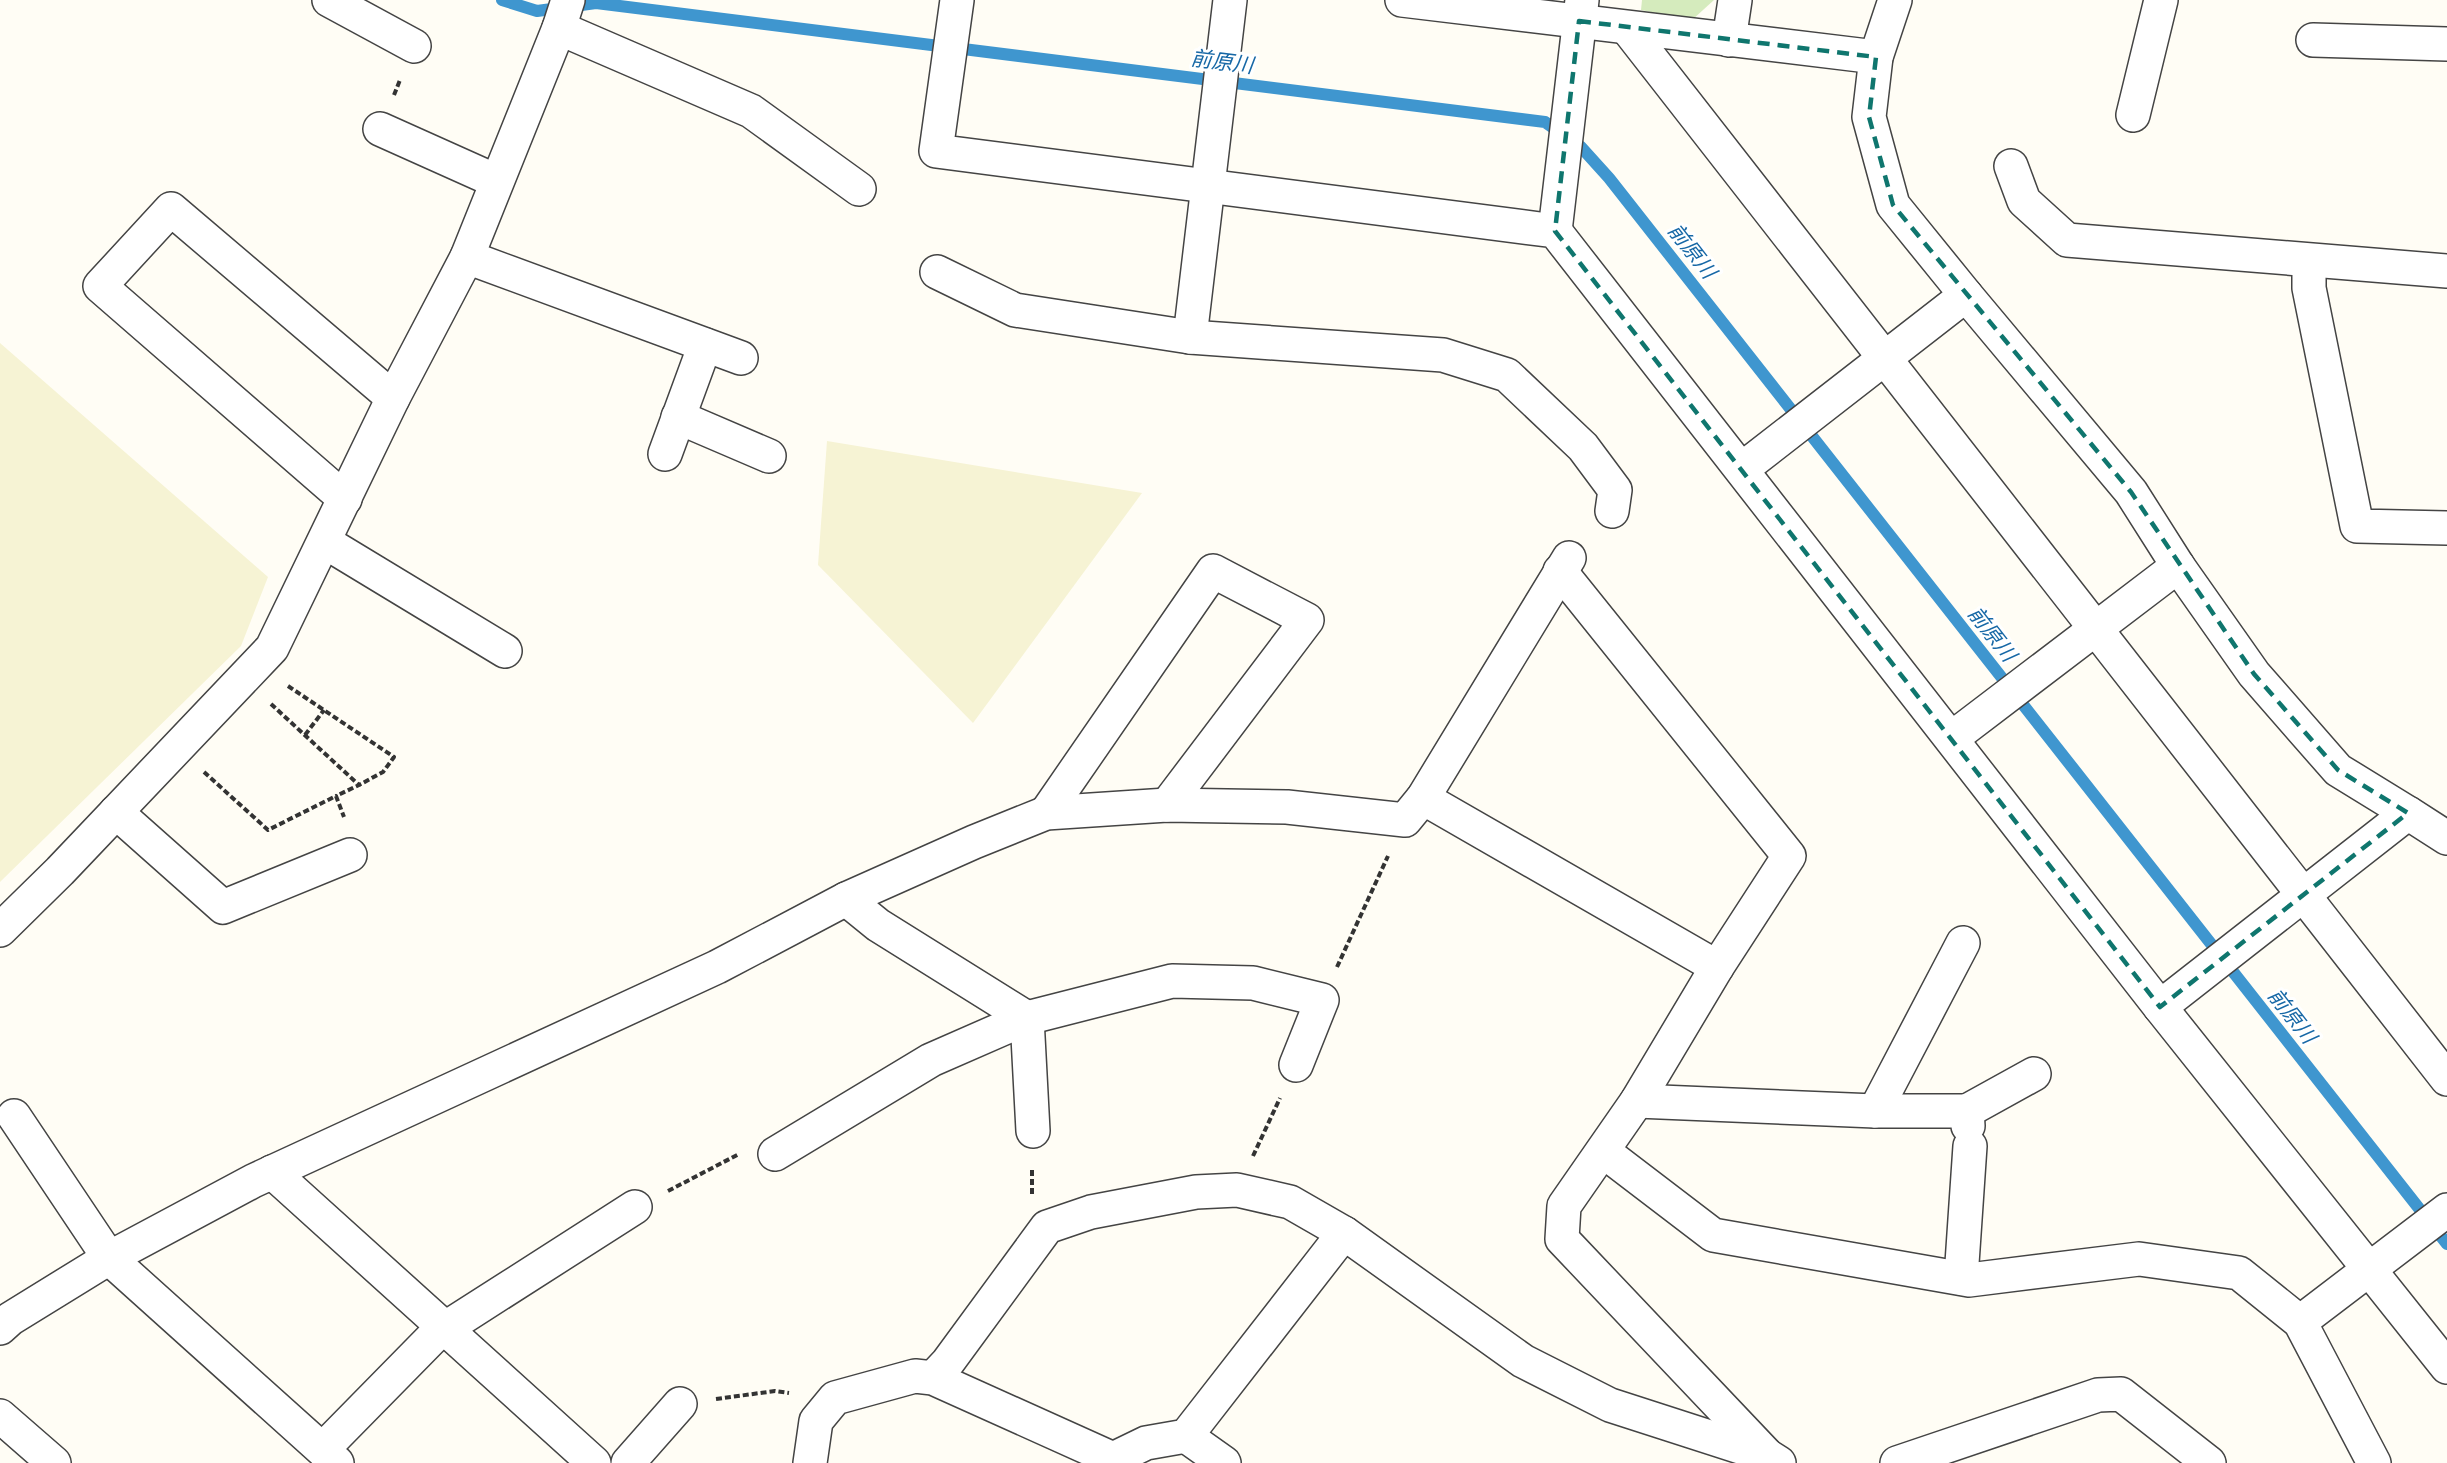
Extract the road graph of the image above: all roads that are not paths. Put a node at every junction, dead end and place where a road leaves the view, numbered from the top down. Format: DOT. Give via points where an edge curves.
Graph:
graph roads {
  1 [pos="329,0"];
  2 [pos="957,0"];
  3 [pos="1230,0"];
  4 [pos="1402,0"];
  5 [pos="1735,0"];
  6 [pos="1895,0"];
  7 [pos="2161,0"];
  8 [pos="1581,11"];
  9 [pos="564,14"];
  10 [pos="1627,27"];
  11 [pos="1729,40"];
  12 [pos="2313,40"];
  13 [pos="2447,44"];
  14 [pos="414,46"];
  15 [pos="1876,57"];
  16 [pos="2133,115"];
  17 [pos="380,129"];
  18 [pos="2011,166"];
  19 [pos="496,181"];
  20 [pos="1208,185"];
  21 [pos="859,189"];
  22 [pos="1555,231"];
  23 [pos="467,257"];
  24 [pos="2309,261"];
  25 [pos="2447,271"];
  26 [pos="937,272"];
  27 [pos="1966,295"];
  28 [pos="1190,337"];
  29 [pos="705,345"];
  30 [pos="741,358"];
  31 [pos="1883,358"];
  32 [pos="393,398"];
  33 [pos="678,417"];
  34 [pos="665,454"];
  35 [pos="769,456"];
  36 [pos="1742,469"];
  37 [pos="345,499"];
  38 [pos="1612,511"];
  39 [pos="2447,528"];
  40 [pos="325,542"];
  41 [pos="2178,566"];
  42 [pos="2095,629"];
  43 [pos="505,651"];
  44 [pos="1952,738"];
  45 [pos="1167,805"];
  46 [pos="1414,809"];
  47 [pos="116,812"];
  48 [pos="1046,813"];
  49 [pos="2408,813"];
  50 [pos="2447,838"];
  51 [pos="350,855"];
  52 [pos="2304,896"];
  53 [pos="846,899"];
  54 [pos="0,930"];
  55 [pos="1963,943"];
  56 [pos="1717,967"];
  57 [pos="2160,1007"];
  58 [pos="1027,1018"];
  59 [pos="1296,1065"];
  60 [pos="2034,1074"];
  61 [pos="2447,1079"];
  62 [pos="1637,1101"];
  63 [pos="1875,1111"];
  64 [pos="14,1116"];
  65 [pos="1969,1128"];
  66 [pos="1033,1131"];
  67 [pos="1603,1151"];
  68 [pos="775,1154"];
  69 [pos="272,1172"];
  70 [pos="635,1207"];
  71 [pos="2447,1210"];
  72 [pos="1344,1233"];
  73 [pos="109,1258"];
  74 [pos="2370,1269"];
  75 [pos="1961,1278"];
  76 [pos="2300,1322"];
  77 [pos="0,1328"];
  78 [pos="445,1328"];
  79 [pos="2447,1367"];
  80 [pos="933,1378"];
  81 [pos="680,1404"];
  82 [pos="0,1416"];
  83 [pos="1180,1449"];
  84 [pos="330,1456"];
  85 [pos="1112,1461"];
  86 [pos="1770,1461"];
  87 [pos="590,1462"];
  88 [pos="54,1463"];
  89 [pos="628,1463"];
  90 [pos="810,1463"];
  91 [pos="1224,1463"];
  92 [pos="1896,1463"];
  93 [pos="2209,1463"];
  94 [pos="2374,1463"];
  1 -- 14 [label="street"];
  2 -- 20 [label="street" via="936,151"];
  3 -- 20 [label="street"];
  4 -- 8 [label="street"];
  5 -- 11 [label="street"];
  6 -- 15 [label="street"];
  7 -- 16 [label="street"];
  8 -- 10 [label="street"];
  8 -- 22 [label="street"];
  9 -- 19 [label="street"];
  9 -- 21 [label="street" via="751,111"];
  10 -- 11 [label="street"];
  10 -- 31 [label="street"];
  11 -- 15 [label="street"];
  12 -- 13 [label="street"];
  15 -- 27 [label="street" via="1869,117 1893,205"];
  17 -- 19 [label="street"];
  18 -- 24 [label="street" via="2024,201 2067,240"];
  19 -- 23 [label="street"];
  20 -- 22 [label="street"];
  20 -- 28 [label="street"];
  22 -- 36 [label="street"];
  23 -- 29 [label="street"];
  23 -- 32 [label="street"];
  24 -- 25 [label="street"];
  24 -- 39 [label="street" via="2309,288 2357,526"];
  26 -- 28 [label="street" via="1015,310"];
  27 -- 31 [label="street"];
  27 -- 41 [label="street" via="2131,492"];
  28 -- 38 [label="street" via="1443,354 1508,375 1583,447 1615,490"];
  29 -- 30 [label="street"];
  29 -- 33 [label="street"];
  31 -- 36 [label="street"];
  31 -- 42 [label="street"];
  32 -- 37 [label="street"];
  32 -- 37 [label="street" via="171,209 100,286"];
  33 -- 34 [label="street"];
  33 -- 35 [label="street"];
  36 -- 44 [label="street"];
  37 -- 40 [label="street"];
  40 -- 43 [label="street"];
  40 -- 47 [label="street" via="272,648"];
  41 -- 42 [label="street"];
  41 -- 49 [label="street" via="2254,674 2338,770"];
  42 -- 44 [label="street"];
  42 -- 52 [label="street"];
  44 -- 57 [label="street"];
  45 -- 46 [label="street"];
  45 -- 48 [label="street"];
  45 -- 48 [label="street" via="1307,620 1214,571"];
  46 -- 56 [label="street"];
  46 -- 56 [label="street" via="1564,564 1789,856"];
  47 -- 51 [label="street" via="223,907"];
  47 -- 54 [label="street"];
  48 -- 53 [label="street"];
  49 -- 50 [label="street"];
  49 -- 52 [label="street"];
  52 -- 57 [label="street"];
  52 -- 61 [label="street"];
  53 -- 58 [label="street" via="878,925"];
  53 -- 69 [label="street" via="717,967"];
  55 -- 63 [label="street"];
  56 -- 62 [label="street"];
  57 -- 74 [label="street"];
  58 -- 59 [label="street" via="1172,981 1253,983 1322,1000"];
  58 -- 66 [label="street"];
  58 -- 68 [label="street" via="931,1060"];
  60 -- 65 [label="street"];
  62 -- 63 [label="street"];
  62 -- 67 [label="street"];
  63 -- 65 [label="street"];
  64 -- 73 [label="street"];
  65 -- 75 [label="street"];
  67 -- 75 [label="street" via="1713,1235"];
  67 -- 86 [label="street" via="1564,1206 1562,1239"];
  69 -- 73 [label="street"];
  69 -- 78 [label="street"];
  70 -- 78 [label="street"];
  71 -- 74 [label="street"];
  72 -- 80 [label="street" via="1290,1202 1237,1190 1196,1192 1091,1212 1047,1227"];
  72 -- 83 [label="street"];
  72 -- 86 [label="street" via="1523,1361 1610,1406"];
  73 -- 77 [label="street"];
  73 -- 84 [label="street"];
  74 -- 76 [label="street"];
  74 -- 79 [label="street"];
  75 -- 76 [label="street" via="2139,1259 2239,1273"];
  76 -- 94 [label="street"];
  78 -- 84 [label="street"];
  78 -- 87 [label="street"];
  80 -- 85 [label="street"];
  80 -- 90 [label="street" via="915,1376 835,1398 816,1421"];
  81 -- 89 [label="street"];
  82 -- 88 [label="street"];
  83 -- 85 [label="street" via="1146,1443"];
  83 -- 91 [label="street"];
  92 -- 93 [label="street" via="2098,1395 2121,1394"];
}
